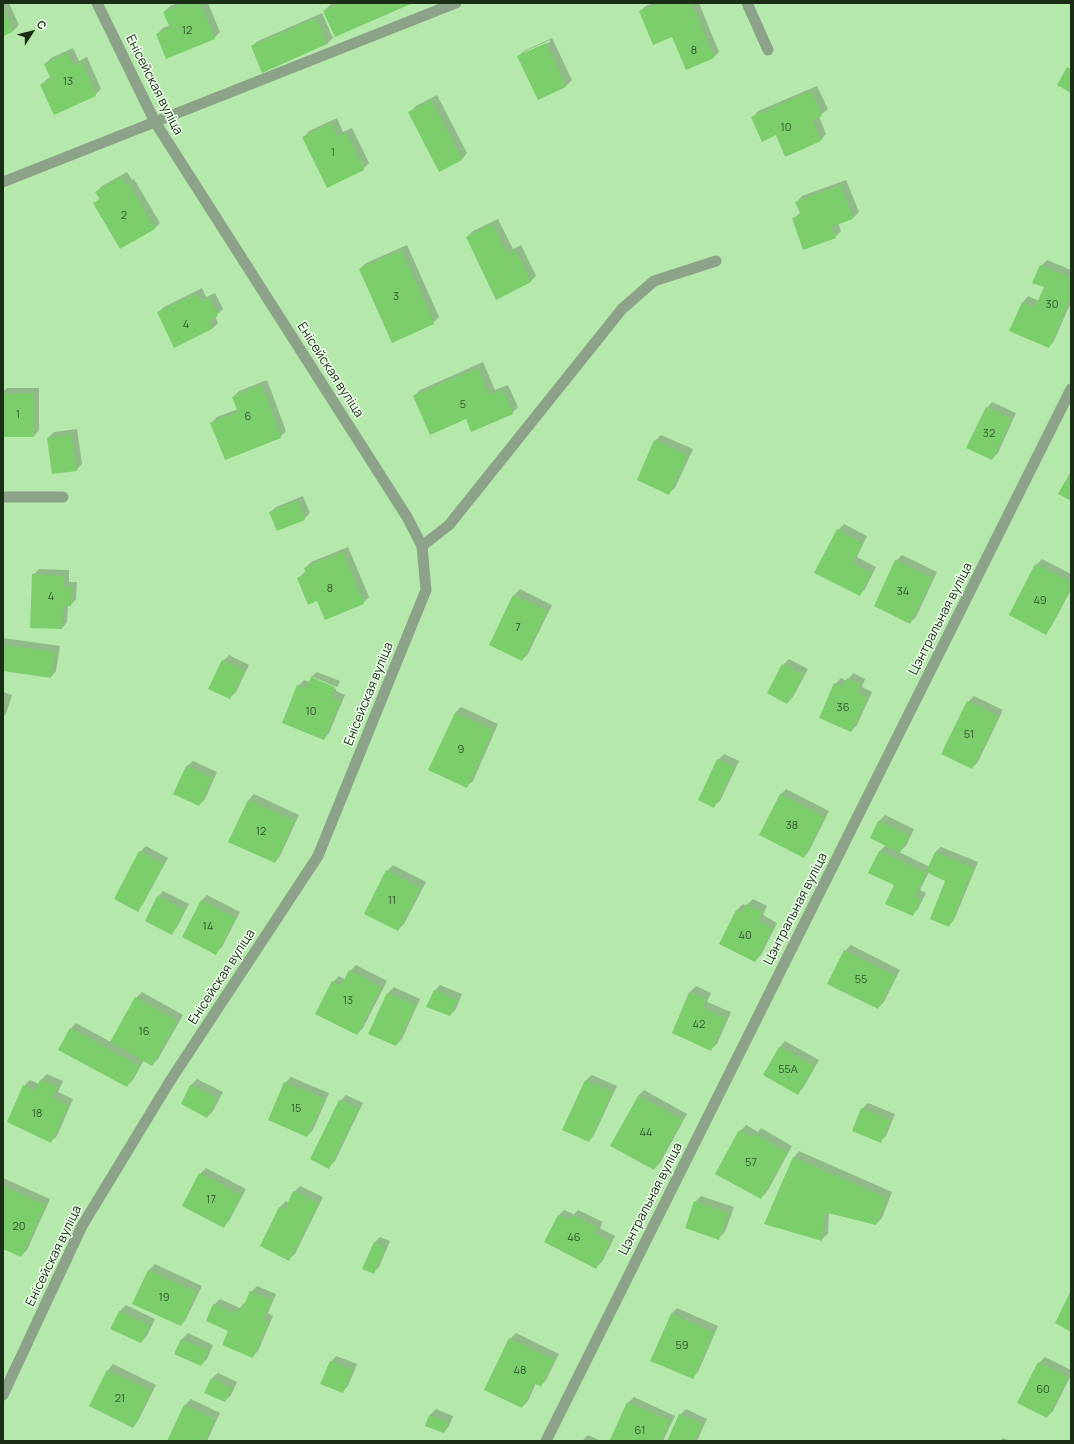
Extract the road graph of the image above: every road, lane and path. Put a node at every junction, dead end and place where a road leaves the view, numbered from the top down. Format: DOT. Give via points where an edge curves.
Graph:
graph roads {
  1 [pos="98,3"];
  2 [pos="456,3"];
  3 [pos="747,3"];
  4 [pos="768,50"];
  5 [pos="154,122"];
  6 [pos="3,182"];
  7 [pos="716,261"];
  8 [pos="1071,389"];
  9 [pos="3,497"];
  10 [pos="63,497"];
  11 [pos="422,546"];
  12 [pos="3,1395"];
  13 [pos="546,1441"];
  1 -- 5 [label="street, Енісейская вуліца"];
  2 -- 5 [label="street"];
  3 -- 4 [label="street"];
  5 -- 6 [label="street"];
  5 -- 11 [label="street, Енісейская вуліца" via="407,517"];
  7 -- 11 [label="street" via="654,281 622,309 449,525"];
  8 -- 13 [label="street, Цэнтральная вуліца"];
  9 -- 10 [label="street"];
  11 -- 12 [label="street, Енісейская вуліца" via="426,590 318,856 170,1081 82,1226"];
}
